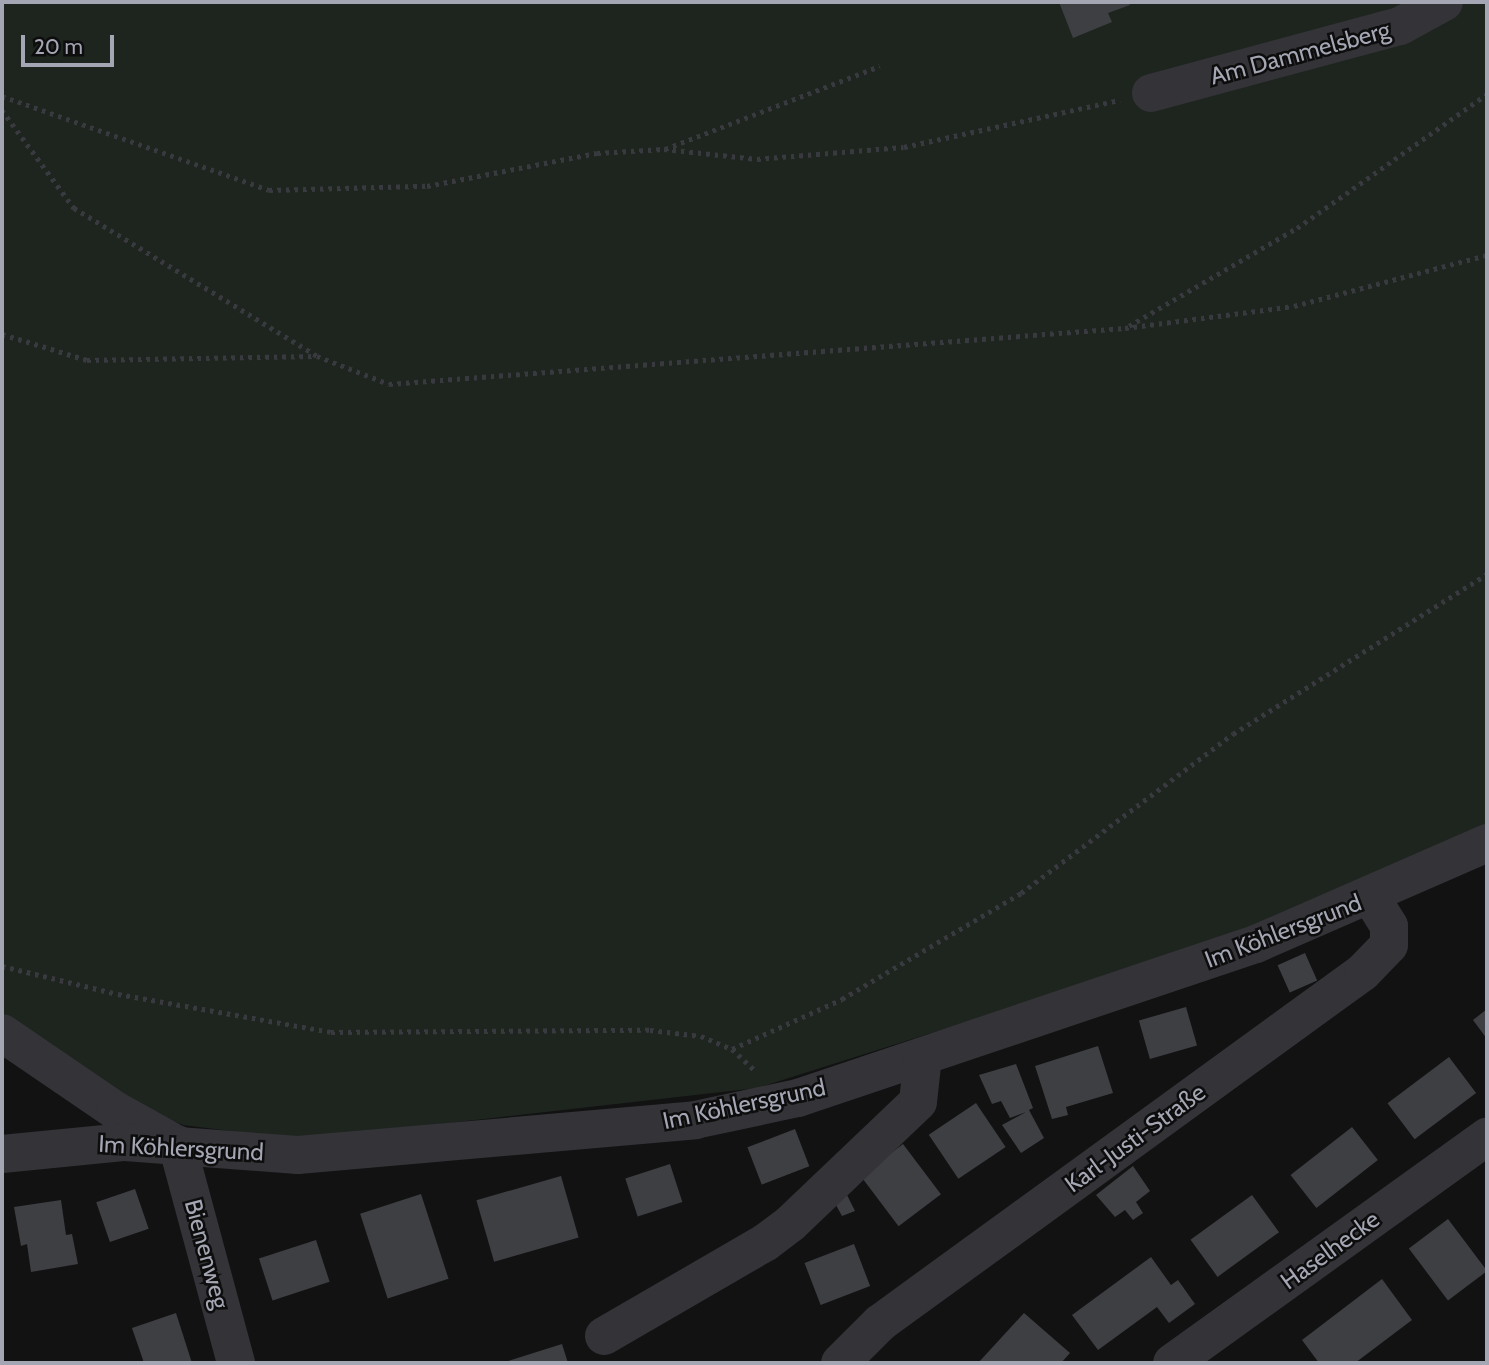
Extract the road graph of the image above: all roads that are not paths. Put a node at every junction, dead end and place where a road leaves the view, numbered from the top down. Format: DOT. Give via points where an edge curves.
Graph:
graph roads {
  1 [pos="1444,2"];
  2 [pos="1151,93"];
  3 [pos="1487,843"];
  4 [pos="1371,897"];
  5 [pos="2,1033"];
  6 [pos="923,1056"];
  7 [pos="1487,1137"];
  8 [pos="177,1144"];
  9 [pos="2,1154"];
  10 [pos="604,1336"];
  11 [pos="236,1363"];
  12 [pos="840,1363"];
  13 [pos="1172,1363"];
  1 -- 2 [label="street, Am Dammelsberg" via="1400,26"];
  3 -- 4 [label="street, Im Köhlersgrund"];
  4 -- 6 [label="street, Im Köhlersgrund" via="1256,944"];
  4 -- 12 [label="street, Karl-Justi-Straße" via="1389,926 1389,945 1363,972 880,1323"];
  5 -- 8 [label="street" via="115,1110"];
  6 -- 8 [label="street, Im Köhlersgrund" via="775,1103 695,1120 299,1155"];
  6 -- 10 [label="street" via="918,1102 790,1223 766,1242"];
  7 -- 13 [label="street, Haselhecke"];
  8 -- 9 [label="street, Im Köhlersgrund" via="79,1143"];
  8 -- 11 [label="street, Bienenweg"];
}
